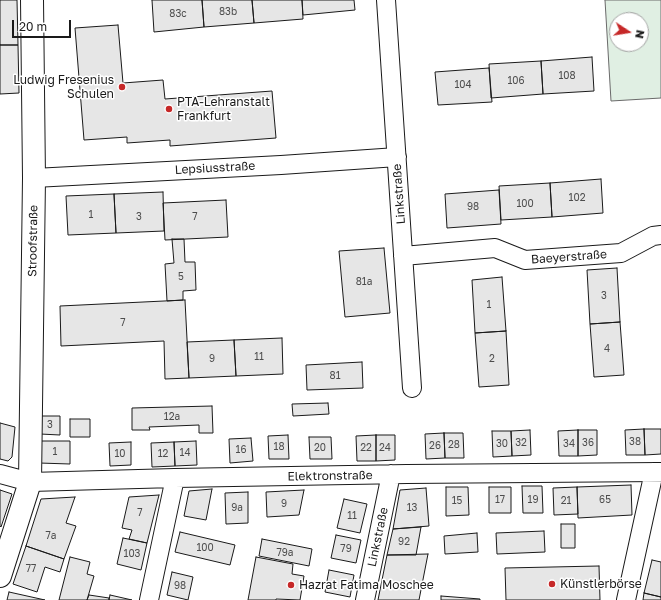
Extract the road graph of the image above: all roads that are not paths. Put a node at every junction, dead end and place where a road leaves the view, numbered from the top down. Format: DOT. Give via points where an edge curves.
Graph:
graph roads {
  1 [pos="32,0"];
  2 [pos="386,0"];
  3 [pos="397,157"];
  4 [pos="34,178"];
  5 [pos="661,235"];
  6 [pos="403,256"];
  7 [pos="412,388"];
  8 [pos="658,472"];
  9 [pos="0,474"];
  10 [pos="391,474"];
  11 [pos="175,478"];
  12 [pos="30,482"];
  13 [pos="0,576"];
  14 [pos="149,600"];
  15 [pos="365,600"];
  16 [pos="626,600"];
  1 -- 4 [label="street, Stroofstraße"];
  2 -- 3 [label="street, Linkstraße"];
  3 -- 4 [label="street, Lepsiusstraße"];
  3 -- 6 [label="street, Linkstraße"];
  4 -- 12 [label="street, Stroofstraße"];
  5 -- 6 [label="street, Baeyerstraße" via="653,236 621,253 614,254 525,260 495,248"];
  6 -- 7 [label="street, Linkstraße"];
  8 -- 10 [label="street, Elektronstraße"];
  8 -- 16 [label="street"];
  9 -- 12 [label="street, Elektronstraße"];
  10 -- 11 [label="street, Elektronstraße"];
  10 -- 15 [label="street, Linkstraße"];
  11 -- 12 [label="street, Elektronstraße"];
  11 -- 14 [label="street"];
  12 -- 13 [label="street, Stroofstraße"];
}
